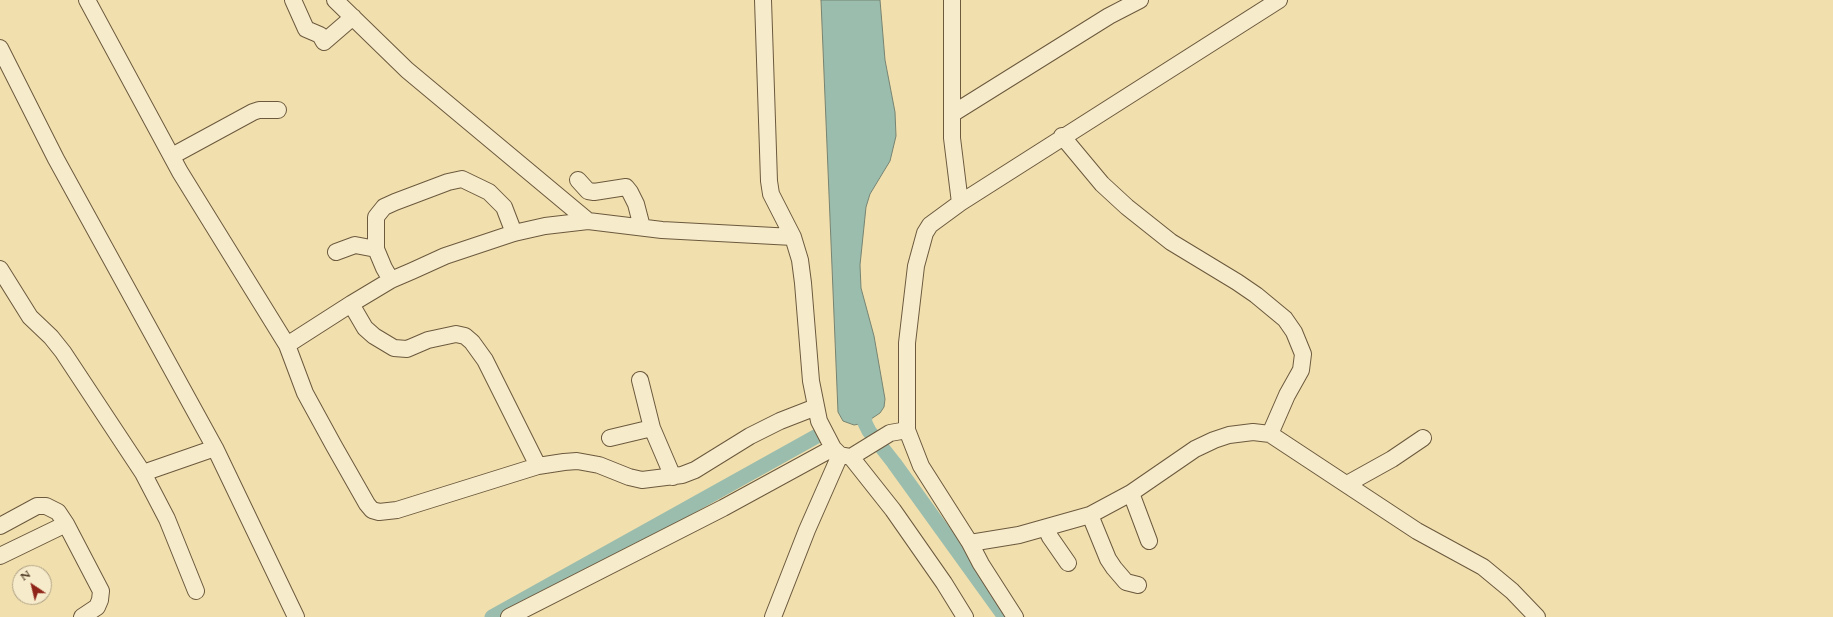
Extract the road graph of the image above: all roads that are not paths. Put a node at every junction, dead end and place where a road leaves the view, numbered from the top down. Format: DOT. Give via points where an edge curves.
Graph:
graph roads {
  1 [pos="293,0"];
  2 [pos="335,0"];
  3 [pos="763,0"];
  4 [pos="952,0"];
  5 [pos="1140,0"];
  6 [pos="1279,0"];
  7 [pos="92,1"];
  8 [pos="353,17"];
  9 [pos="0,48"];
  10 [pos="278,110"];
  11 [pos="952,114"];
  12 [pos="1062,136"];
  13 [pos="172,156"];
  14 [pos="578,180"];
  15 [pos="960,203"];
  16 [pos="588,221"];
  17 [pos="642,227"];
  18 [pos="514,233"];
  19 [pos="793,237"];
  20 [pos="376,249"];
  21 [pos="336,252"];
  22 [pos="0,269"];
  23 [pos="391,280"];
  24 [pos="351,304"];
  25 [pos="287,345"];
  26 [pos="640,380"];
  27 [pos="816,407"];
  28 [pos="652,428"];
  29 [pos="907,430"];
  30 [pos="1270,434"];
  31 [pos="610,438"];
  32 [pos="1423,438"];
  33 [pos="215,448"];
  34 [pos="847,453"];
  35 [pos="538,466"];
  36 [pos="143,473"];
  37 [pos="673,476"];
  38 [pos="1346,484"];
  39 [pos="1131,493"];
  40 [pos="1090,515"];
  41 [pos="66,524"];
  42 [pos="0,526"];
  43 [pos="1046,528"];
  44 [pos="1149,541"];
  45 [pos="970,543"];
  46 [pos="0,556"];
  47 [pos="1068,563"];
  48 [pos="1138,585"];
  49 [pos="196,591"];
  50 [pos="82,617"];
  51 [pos="296,617"];
  52 [pos="508,617"];
  53 [pos="773,617"];
  54 [pos="965,617"];
  55 [pos="1015,617"];
  56 [pos="1537,617"];
  1 -- 8 [label="street" via="306,29 320,35 327,48"];
  2 -- 8 [label="street"];
  3 -- 19 [label="street" via="769,181 776,206"];
  4 -- 11 [label="street"];
  5 -- 11 [label="street" via="1109,16"];
  6 -- 12 [label="street"];
  7 -- 13 [label="street"];
  8 -- 16 [label="street" via="407,70"];
  9 -- 33 [label="street" via="56,159"];
  10 -- 13 [label="street" via="253,112"];
  11 -- 15 [label="street" via="952,138"];
  12 -- 15 [label="street"];
  12 -- 30 [label="street" via="1102,184 1127,207 1171,242 1237,282 1285,319 1294,332 1303,354 1301,370"];
  13 -- 25 [label="street"];
  14 -- 17 [label="street" via="588,191 594,192 626,187 636,204"];
  15 -- 29 [label="street" via="930,225 925,233 916,266 907,343"];
  16 -- 17 [label="street"];
  16 -- 18 [label="street"];
  17 -- 19 [label="street"];
  18 -- 20 [label="street" via="504,207 489,192 462,179 384,207 376,217"];
  18 -- 23 [label="street" via="445,256"];
  19 -- 27 [label="street" via="800,260 811,381"];
  20 -- 21 [label="street" via="355,245"];
  20 -- 23 [label="street"];
  22 -- 36 [label="street" via="30,317 63,352"];
  23 -- 24 [label="street"];
  24 -- 25 [label="street"];
  24 -- 35 [label="street" via="365,328 394,348 407,349 428,340 456,334 465,336 472,342 485,360"];
  25 -- 35 [label="street" via="305,393 372,510 397,510"];
  26 -- 28 [label="street"];
  27 -- 34 [label="street" via="819,421"];
  27 -- 37 [label="street" via="750,436 695,470"];
  28 -- 31 [label="street"];
  28 -- 37 [label="street"];
  29 -- 34 [label="street" via="890,433"];
  29 -- 45 [label="street" via="922,466"];
  30 -- 38 [label="street"];
  30 -- 39 [label="street" via="1253,432 1214,440 1195,449"];
  32 -- 38 [label="street" via="1392,459"];
  33 -- 36 [label="street"];
  33 -- 51 [label="street"];
  34 -- 52 [label="street" via="723,508"];
  34 -- 53 [label="street" via="807,530"];
  34 -- 54 [label="street" via="919,547"];
  35 -- 37 [label="street" via="577,461 599,465 629,478 642,480"];
  36 -- 49 [label="street" via="167,519"];
  38 -- 56 [label="street" via="1495,576"];
  39 -- 40 [label="street"];
  39 -- 44 [label="street"];
  40 -- 43 [label="street"];
  40 -- 48 [label="street" via="1114,568 1126,582"];
  41 -- 42 [label="street" via="58,512 46,506 36,506"];
  41 -- 46 [label="street"];
  41 -- 50 [label="street" via="101,591 97,607"];
  43 -- 45 [label="street" via="992,541"];
  43 -- 47 [label="street"];
  45 -- 55 [label="street"];
}
